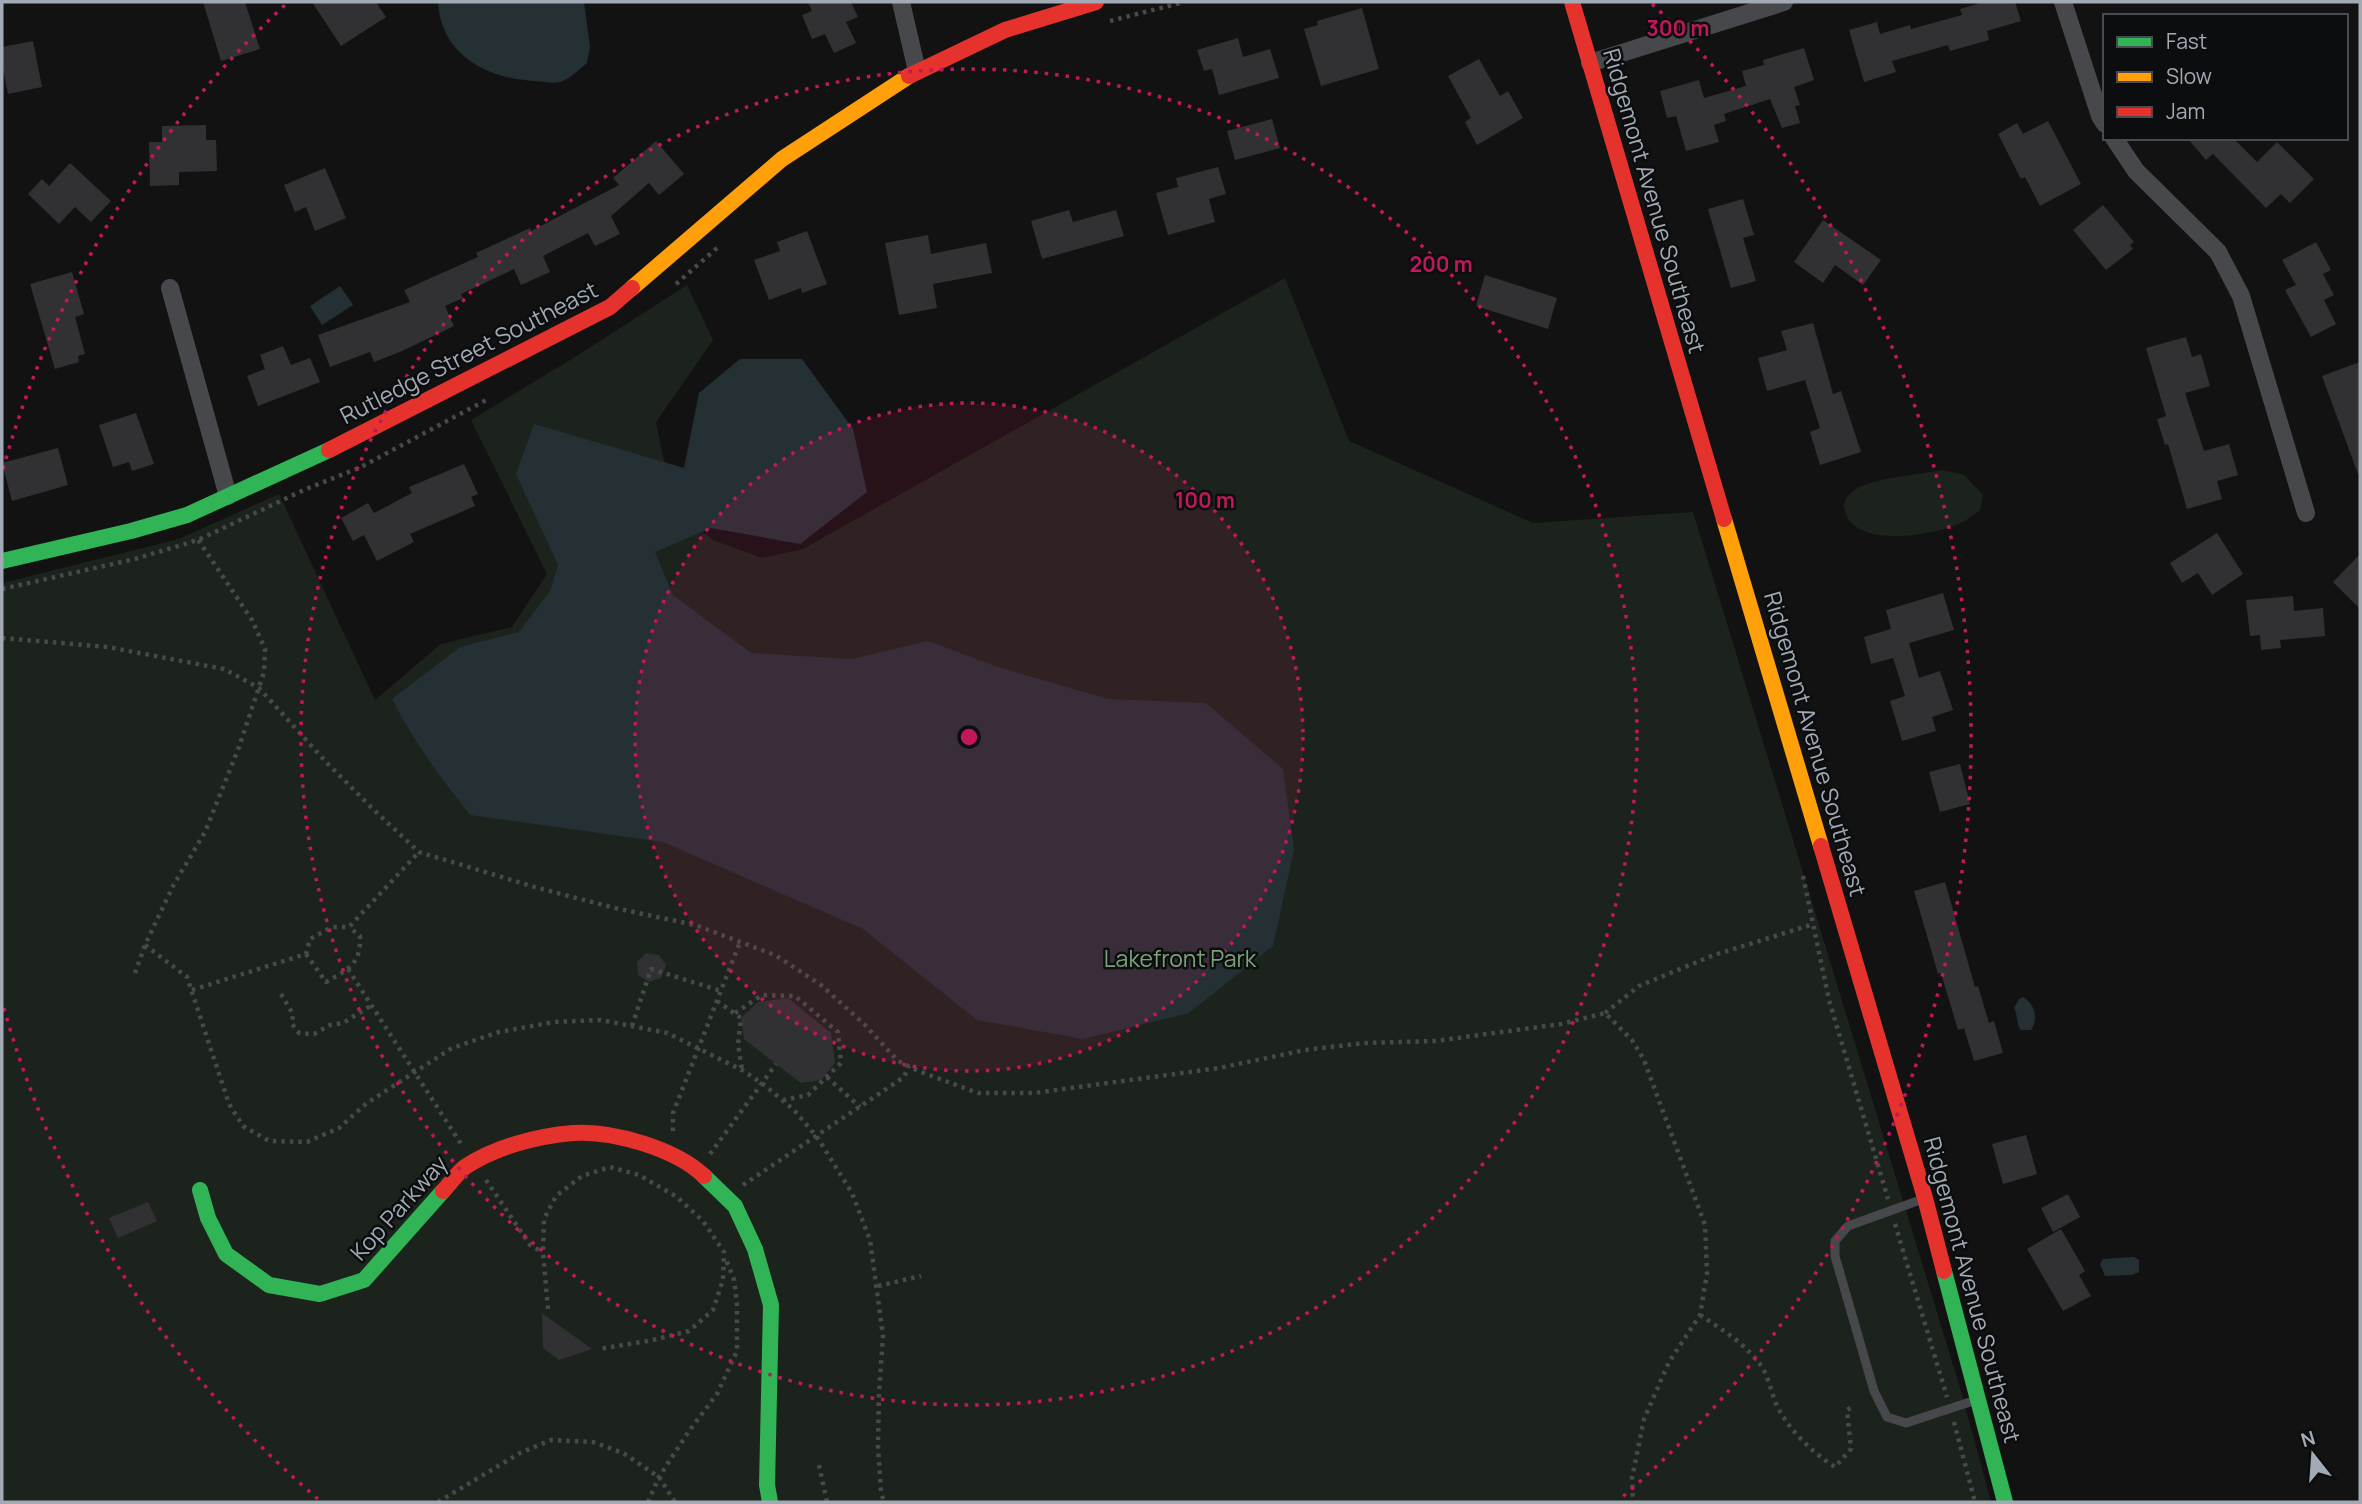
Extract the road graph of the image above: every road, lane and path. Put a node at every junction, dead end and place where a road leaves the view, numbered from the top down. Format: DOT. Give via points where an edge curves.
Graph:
graph roads {
  1 [pos="901,2"];
  2 [pos="1096,2"];
  3 [pos="1572,2"];
  4 [pos="1784,2"];
  5 [pos="2063,2"];
  6 [pos="1590,63"];
  7 [pos="917,71"];
  8 [pos="2103,121"];
  9 [pos="2115,140"];
  10 [pos="170,288"];
  11 [pos="229,496"];
  12 [pos="2306,513"];
  13 [pos="187,515"];
  14 [pos="2,561"];
  15 [pos="2,638"];
  16 [pos="259,688"];
  17 [pos="419,852"];
  18 [pos="1802,870"];
  19 [pos="1814,924"];
  20 [pos="349,927"];
  21 [pos="740,942"];
  22 [pos="306,954"];
  23 [pos="348,969"];
  24 [pos="135,973"];
  25 [pos="192,990"];
  26 [pos="721,991"];
  27 [pos="281,994"];
  28 [pos="717,1001"];
  29 [pos="372,1005"];
  30 [pos="735,1013"];
  31 [pos="1605,1013"];
  32 [pos="632,1026"];
  33 [pos="776,1064"];
  34 [pos="909,1066"];
  35 [pos="742,1070"];
  36 [pos="827,1077"];
  37 [pos="783,1100"];
  38 [pos="860,1107"];
  39 [pos="673,1136"];
  40 [pos="474,1163"];
  41 [pos="697,1170"];
  42 [pos="735,1185"];
  43 [pos="200,1189"];
  44 [pos="677,1197"];
  45 [pos="1925,1198"];
  46 [pos="1891,1209"];
  47 [pos="723,1252"];
  48 [pos="543,1253"];
  49 [pos="921,1276"];
  50 [pos="878,1286"];
  51 [pos="548,1309"];
  52 [pos="1700,1315"];
  53 [pos="600,1349"];
  54 [pos="1979,1399"];
  55 [pos="1854,1406"];
  56 [pos="1951,1408"];
  57 [pos="819,1465"];
  58 [pos="659,1477"];
  59 [pos="438,1502"];
  60 [pos="648,1502"];
  61 [pos="675,1502"];
  62 [pos="770,1502"];
  63 [pos="827,1502"];
  64 [pos="1633,1502"];
  65 [pos="1975,1502"];
  66 [pos="2005,1502"];
  1 -- 7 [label="street"];
  2 -- 7 [label="street, Rutledge Street Southeast" via="1005,30"];
  3 -- 6 [label="street, Ridgemont Avenue Southeast"];
  4 -- 6 [label="street"];
  5 -- 8 [label="street"];
  6 -- 45 [label="street, Ridgemont Avenue Southeast"];
  7 -- 11 [label="street, Rutledge Street Southeast" via="782,159 610,307 352,440"];
  9 -- 12 [label="street" via="2136,172 2218,252 2241,296"];
  10 -- 11 [label="street"];
  11 -- 13 [label="street, Rutledge Street Southeast"];
  13 -- 14 [label="street, Rutledge Street Southeast"];
  13 -- 16 [label="path" via="265,649"];
  15 -- 16 [label="path" via="108,647 224,669"];
  16 -- 17 [label="path" via="327,763"];
  16 -- 24 [label="path" via="205,832 173,886"];
  17 -- 20 [label="path"];
  17 -- 21 [label="path" via="564,894 695,925"];
  18 -- 19 [label="path"];
  19 -- 31 [label="path" via="1714,955 1639,986"];
  19 -- 46 [label="path" via="1829,1000"];
  20 -- 22 [label="path" via="332,927 310,939"];
  20 -- 23 [label="path" via="360,936 360,953"];
  21 -- 26 [label="path"];
  21 -- 34 [label="path" via="775,955 821,985 898,1061"];
  22 -- 23 [label="path" via="326,982"];
  22 -- 25 [label="path"];
  23 -- 29 [label="path"];
  26 -- 28 [label="path"];
  26 -- 32 [label="path" via="651,969"];
  27 -- 29 [label="path" via="299,1033 314,1034 330,1024 343,1023"];
  28 -- 30 [label="path"];
  28 -- 39 [label="path" via="673,1113"];
  29 -- 40 [label="path"];
  30 -- 35 [label="path" via="741,1017 738,1044"];
  30 -- 36 [label="path" via="762,995 795,996 838,1032 841,1063"];
  31 -- 34 [label="path" via="1560,1024 1435,1041 1305,1050 1219,1068 1034,1093 978,1093"];
  31 -- 52 [label="path" via="1632,1040 1644,1060 1705,1225 1707,1273"];
  33 -- 41 [label="path"];
  34 -- 38 [label="path" via="904,1077"];
  36 -- 37 [label="path" via="808,1095"];
  36 -- 38 [label="path"];
  38 -- 42 [label="path" via="743,1185"];
  40 -- 41 [label="street, Kop Parkway" via="511,1145 574,1133 631,1139"];
  40 -- 43 [label="street, Kop Parkway" via="464,1168 364,1280 320,1294 269,1285 226,1254"];
  40 -- 48 [label="path" via="530,1245"];
  41 -- 44 [label="path"];
  41 -- 62 [label="street, Kop Parkway" via="735,1206 755,1249 771,1305"];
  44 -- 47 [label="path" via="703,1221"];
  44 -- 48 [label="path" via="639,1175 610,1167 582,1176 556,1196 544,1219"];
  45 -- 46 [label="lane"];
  45 -- 54 [label="street, Ridgemont Avenue Southeast"];
  46 -- 56 [label="path"];
  46 -- 56 [label="lane" via="1848,1226 1835,1241 1835,1256 1874,1391 1887,1417 1906,1423"];
  47 -- 53 [label="path" via="723,1280 713,1310 689,1331"];
  47 -- 58 [label="path" via="734,1280 737,1351 717,1394"];
  48 -- 51 [label="path"];
  49 -- 50 [label="path"];
  52 -- 55 [label="path" via="1737,1339 1761,1365 1785,1418 1817,1455 1835,1467 1851,1449 1847,1410"];
  52 -- 64 [label="path" via="1669,1362 1644,1419 1632,1478"];
  54 -- 56 [label="lane"];
  54 -- 66 [label="street, Ridgemont Avenue Southeast"];
  56 -- 65 [label="path"];
  57 -- 63 [label="path"];
  58 -- 59 [label="path" via="623,1453 593,1442 551,1440 520,1453"];
  58 -- 60 [label="path"];
  58 -- 61 [label="path"];
}
